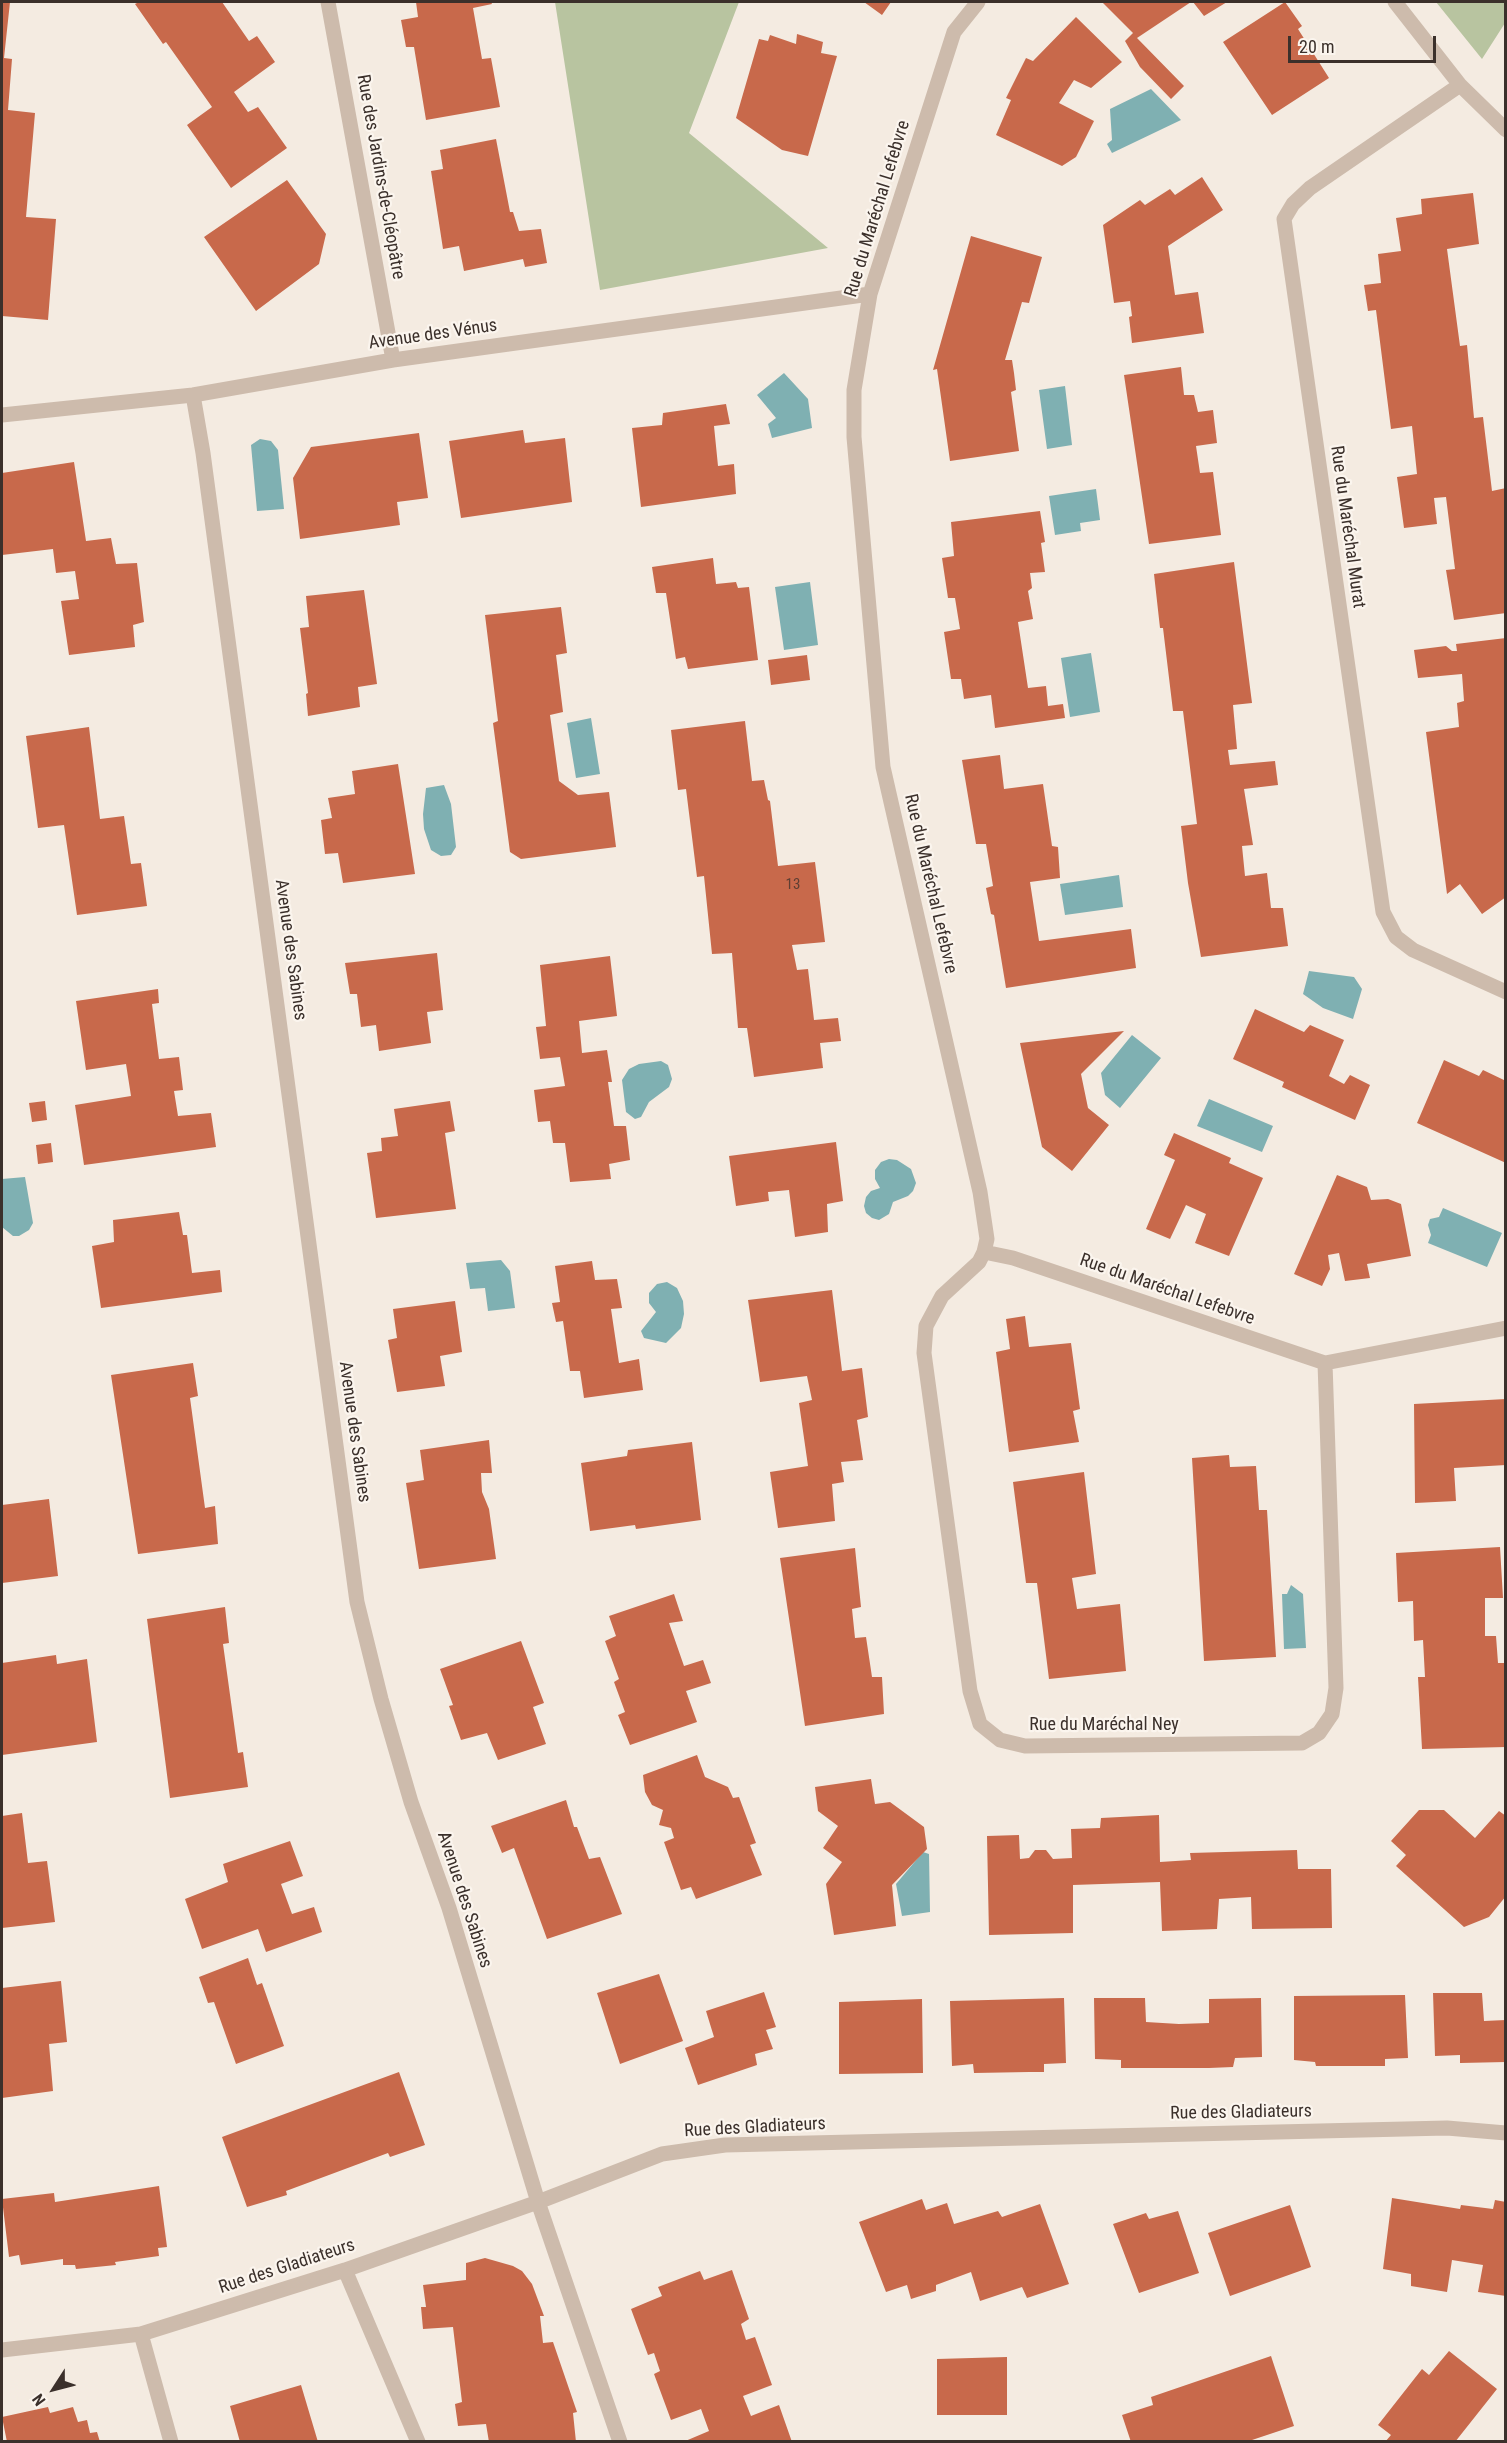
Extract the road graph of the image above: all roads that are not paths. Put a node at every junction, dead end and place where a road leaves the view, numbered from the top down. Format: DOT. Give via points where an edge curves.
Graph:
graph roads {
  1 [pos="328,2"];
  2 [pos="978,2"];
  3 [pos="1395,2"];
  4 [pos="1460,85"];
  5 [pos="1506,130"];
  6 [pos="870,294"];
  7 [pos="393,360"];
  8 [pos="193,395"];
  9 [pos="2,415"];
  10 [pos="1506,992"];
  11 [pos="984,1252"];
  12 [pos="1506,1328"];
  13 [pos="1325,1363"];
  14 [pos="1506,2133"];
  15 [pos="538,2202"];
  16 [pos="345,2270"];
  17 [pos="141,2334"];
  18 [pos="2,2350"];
  19 [pos="171,2442"];
  20 [pos="418,2442"];
  21 [pos="620,2442"];
  1 -- 7 [label="street, Rue des Jardins-de-Cléopâtre"];
  2 -- 6 [label="street, Rue du Maréchal Lefebvre" via="954,32"];
  3 -- 4 [label="street"];
  4 -- 5 [label="street"];
  4 -- 10 [label="street, Rue du Maréchal Murat" via="1310,188 1284,219 1383,912 1396,937 1413,950"];
  6 -- 7 [label="street, Avenue des Vénus"];
  6 -- 11 [label="street, Rue du Maréchal Lefebvre" via="854,390 854,437 883,767 980,1192 987,1239"];
  7 -- 8 [label="street, Avenue des Vénus"];
  8 -- 9 [label="street, Avenue des Vénus"];
  8 -- 15 [label="street, Avenue des Sabines" via="357,1602 411,1802 448,1908"];
  11 -- 13 [label="street, Rue du Maréchal Lefebvre" via="1013,1258"];
  11 -- 13 [label="street, Rue du Maréchal Ney" via="942,1296 926,1326 924,1353 970,1691 980,1724 1000,1740 1025,1746 1302,1743 1319,1733 1332,1714 1336,1688"];
  12 -- 13 [label="street, Rue du Maréchal Lefebvre"];
  14 -- 15 [label="street, Rue des Gladiateurs" via="1447,2128 725,2145 662,2154"];
  15 -- 16 [label="street, Rue des Gladiateurs"];
  15 -- 21 [label="street, Avenue des Sabines"];
  16 -- 17 [label="street, Rue des Gladiateurs"];
  16 -- 20 [label="street"];
  17 -- 18 [label="street, Rue des Gladiateurs"];
  17 -- 19 [label="street"];
}
